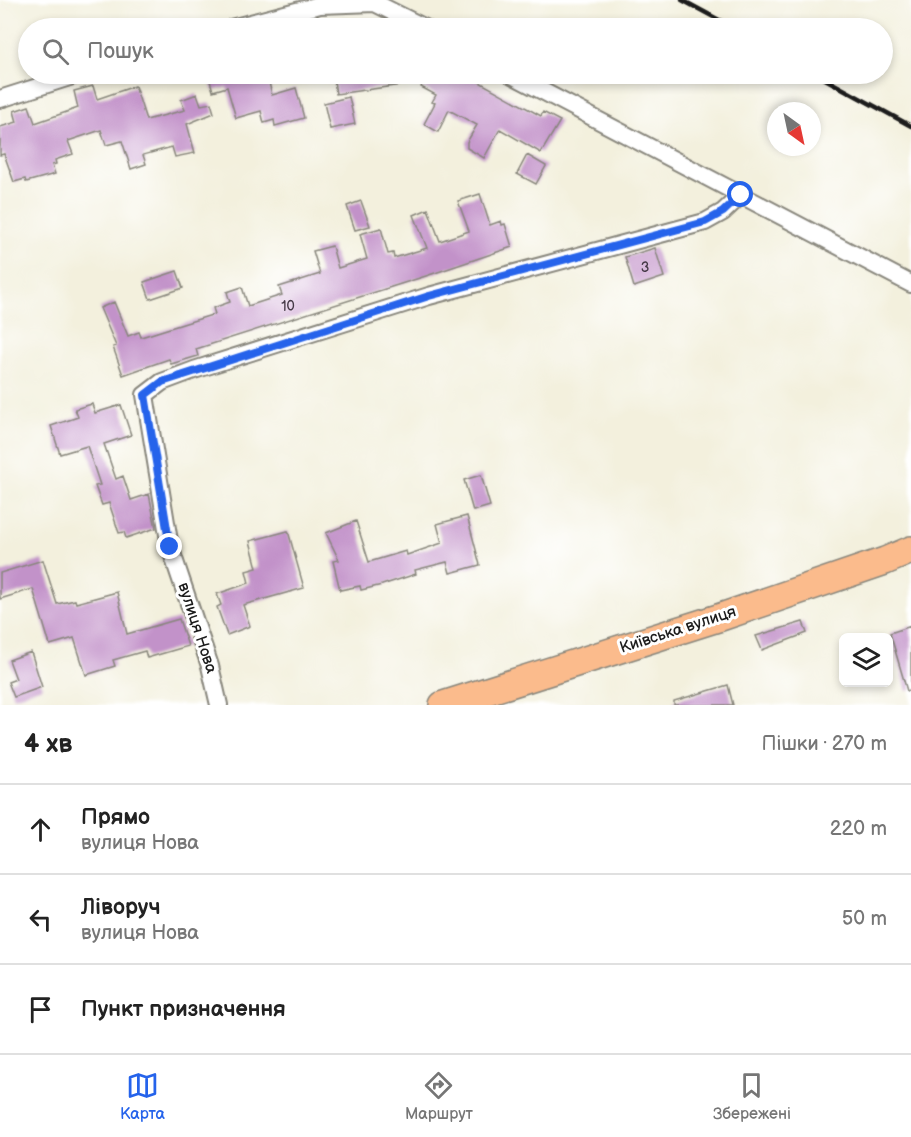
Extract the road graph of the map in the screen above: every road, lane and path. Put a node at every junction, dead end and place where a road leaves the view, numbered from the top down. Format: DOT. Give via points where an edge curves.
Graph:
graph roads {
  1 [pos="270,18"];
  2 [pos="405,18"];
  3 [pos="47,84"];
  4 [pos="529,84"];
  5 [pos="0,99"];
  6 [pos="741,195"];
  7 [pos="911,284"];
  8 [pos="911,550"];
  9 [pos="898,563"];
  10 [pos="219,705"];
  11 [pos="443,705"];
  1 -- 2 [label="street" via="321,5 375,3"];
  3 -- 5 [label="street"];
  4 -- 6 [label="street"];
  6 -- 7 [label="street"];
  6 -- 10 [label="street, вулиця Нова" via="705,222 429,296 194,370 162,382 145,395 170,547"];
  8 -- 9 [label="main road, Київська вулиця"];
  9 -- 11 [label="main road, Київська вулиця"];
}
